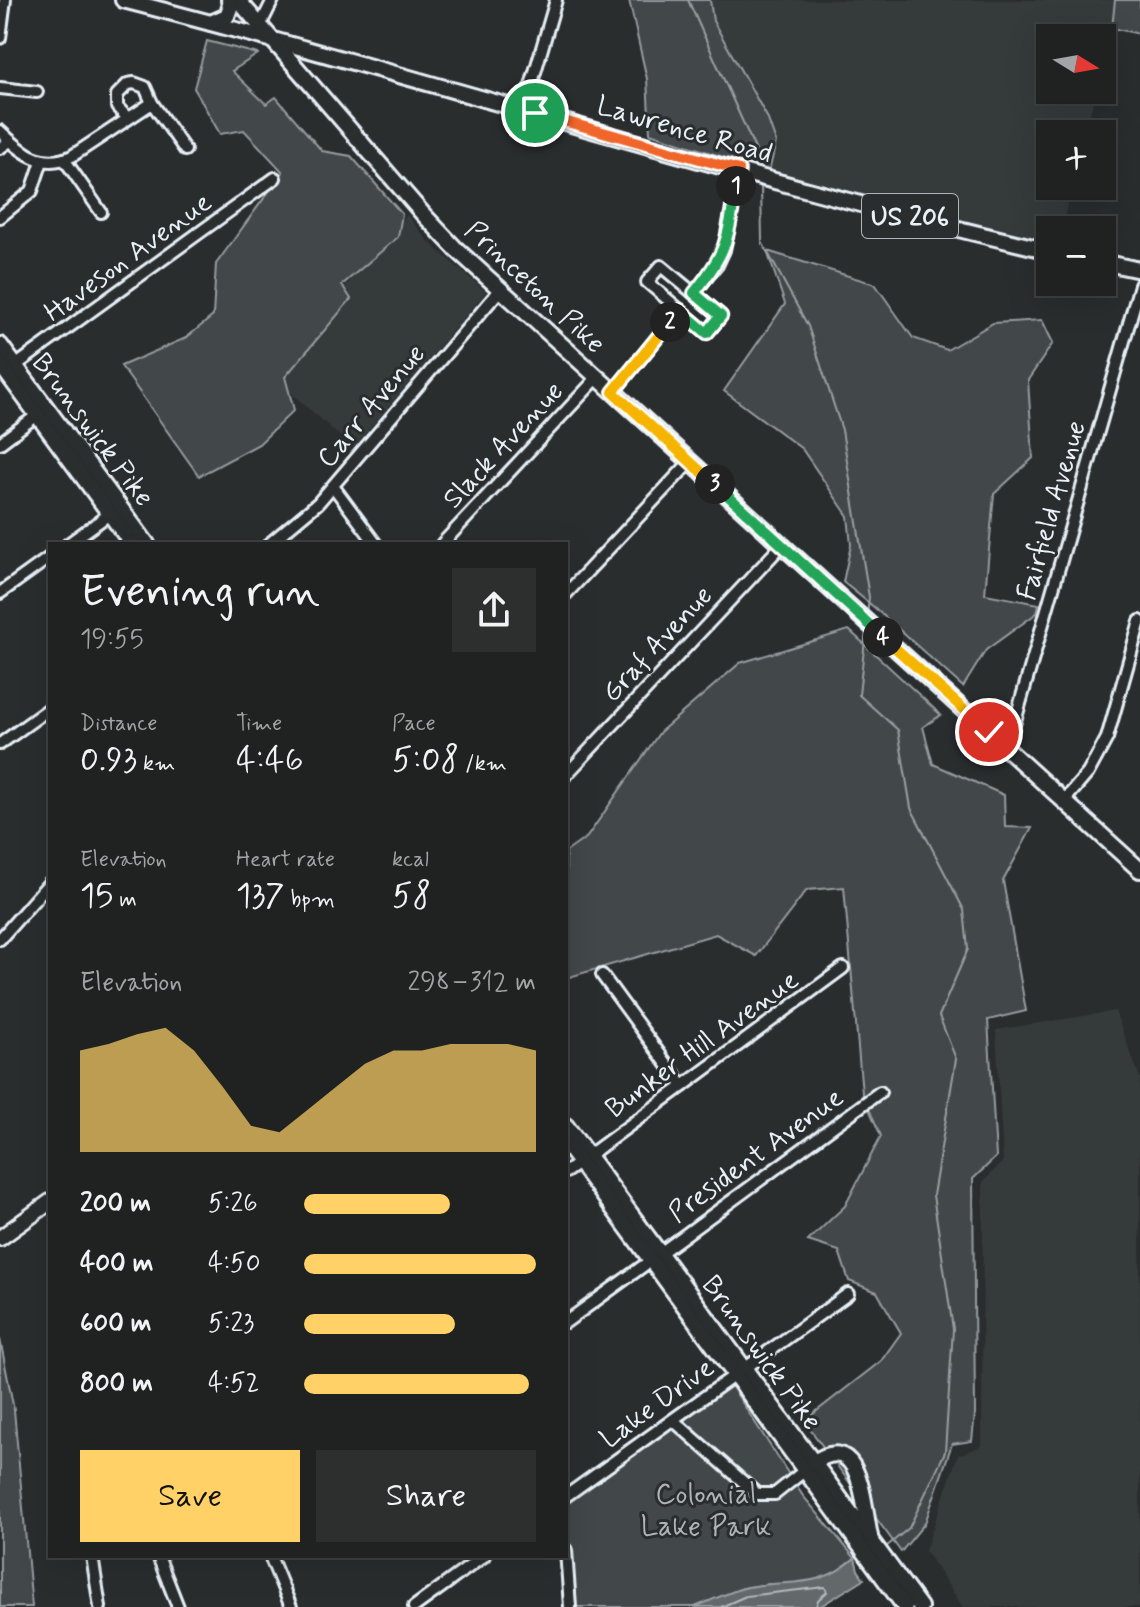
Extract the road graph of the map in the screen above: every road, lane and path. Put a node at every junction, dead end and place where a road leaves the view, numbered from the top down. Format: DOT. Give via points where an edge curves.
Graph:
graph roads {
  1 [pos="5,0"];
  2 [pos="123,0"];
  3 [pos="229,0"];
  4 [pos="238,0"];
  5 [pos="273,0"];
  6 [pos="556,0"];
  7 [pos="211,23"];
  8 [pos="260,26"];
  9 [pos="0,38"];
  10 [pos="275,41"];
  11 [pos="0,88"];
  12 [pos="37,92"];
  13 [pos="152,103"];
  14 [pos="524,110"];
  15 [pos="128,118"];
  16 [pos="0,131"];
  17 [pos="10,141"];
  18 [pos="0,148"];
  19 [pos="185,150"];
  20 [pos="64,159"];
  21 [pos="42,161"];
  22 [pos="739,170"];
  23 [pos="275,178"];
  24 [pos="101,212"];
  25 [pos="0,217"];
  26 [pos="1036,247"];
  27 [pos="1116,265"];
  28 [pos="1140,270"];
  29 [pos="1140,285"];
  30 [pos="500,290"];
  31 [pos="694,293"];
  32 [pos="680,310"];
  33 [pos="0,345"];
  34 [pos="7,368"];
  35 [pos="597,378"];
  36 [pos="613,392"];
  37 [pos="42,412"];
  38 [pos="0,443"];
  39 [pos="690,462"];
  40 [pos="333,486"];
  41 [pos="115,510"];
  42 [pos="71,542"];
  43 [pos="131,542"];
  44 [pos="145,542"];
  45 [pos="272,542"];
  46 [pos="375,542"];
  47 [pos="444,542"];
  48 [pos="782,545"];
  49 [pos="48,558"];
  50 [pos="568,592"];
  51 [pos="0,593"];
  52 [pos="1140,621"];
  53 [pos="48,709"];
  54 [pos="0,744"];
  55 [pos="1007,749"];
  56 [pos="568,773"];
  57 [pos="1064,801"];
  58 [pos="1140,870"];
  59 [pos="48,884"];
  60 [pos="0,939"];
  61 [pos="843,968"];
  62 [pos="602,975"];
  63 [pos="683,1086"];
  64 [pos="880,1092"];
  65 [pos="568,1130"];
  66 [pos="568,1146"];
  67 [pos="583,1159"];
  68 [pos="568,1170"];
  69 [pos="48,1203"];
  70 [pos="0,1238"];
  71 [pos="654,1257"];
  72 [pos="848,1294"];
  73 [pos="568,1321"];
  74 [pos="739,1372"];
  75 [pos="673,1420"];
  76 [pos="809,1468"];
  77 [pos="568,1495"];
  78 [pos="871,1547"];
  79 [pos="92,1558"];
  80 [pos="159,1558"];
  81 [pos="271,1558"];
  82 [pos="481,1558"];
  83 [pos="567,1558"];
  84 [pos="886,1571"];
  85 [pos="100,1607"];
  86 [pos="178,1607"];
  87 [pos="291,1607"];
  88 [pos="414,1607"];
  89 [pos="570,1607"];
  90 [pos="905,1607"];
  91 [pos="920,1607"];
  1 -- 9 [label="street"];
  2 -- 7 [label="main road, Lawrence Road / US 206"];
  3 -- 7 [label="main road" via="227,16"];
  4 -- 8 [label="main road, US 206"];
  5 -- 8 [label="street"];
  6 -- 14 [label="street"];
  7 -- 10 [label="main road, Lawrence Road / US 206"];
  8 -- 10 [label="main road, US 206"];
  10 -- 14 [label="main road, Lawrence Road / US 206"];
  10 -- 30 [label="main road, Princeton Pike" via="428,220"];
  11 -- 12 [label="street"];
  13 -- 15 [label="street"];
  13 -- 15 [label="street" via="140,84 123,87 117,107"];
  13 -- 19 [label="street"];
  14 -- 22 [label="main road, Lawrence Road / US 206"];
  15 -- 20 [label="street"];
  16 -- 17 [label="street"];
  17 -- 18 [label="street"];
  17 -- 21 [label="street"];
  20 -- 21 [label="street"];
  20 -- 24 [label="street"];
  21 -- 25 [label="street" via="32,191"];
  22 -- 26 [label="main road, Lawrence Road / US 206"];
  22 -- 31 [label="street" via="724,250"];
  23 -- 34 [label="street, Haveson Avenue"];
  27 -- 28 [label="main road"];
  29 -- 55 [label="street, Fairfield Avenue"];
  30 -- 35 [label="main road, Princeton Pike"];
  30 -- 40 [label="street, Carr Avenue"];
  31 -- 32 [label="street" via="721,316 707,333"];
  31 -- 32 [label="street" via="661,266 647,282"];
  32 -- 36 [label="street"];
  33 -- 34 [label="main road, Brunswick Pike"];
  34 -- 37 [label="main road, Brunswick Pike"];
  35 -- 36 [label="main road, Princeton Pike"];
  35 -- 47 [label="street, Slack Avenue"];
  36 -- 39 [label="main road, Princeton Pike"];
  37 -- 38 [label="street"];
  37 -- 41 [label="main road, Brunswick Pike"];
  39 -- 48 [label="main road, Princeton Pike"];
  39 -- 50 [label="street"];
  40 -- 45 [label="street, Carr Avenue"];
  40 -- 46 [label="street"];
  41 -- 42 [label="street"];
  41 -- 43 [label="main road, Brunswick Pike"];
  41 -- 44 [label="main road, Brunswick Pike"];
  48 -- 55 [label="main road, Princeton Pike"];
  48 -- 56 [label="street, Graf Avenue"];
  49 -- 51 [label="street"];
  52 -- 57 [label="street" via="1107,738 1088,773"];
  53 -- 54 [label="street"];
  55 -- 57 [label="main road, Princeton Pike"];
  57 -- 58 [label="main road, Princeton Pike"];
  59 -- 60 [label="street"];
  61 -- 63 [label="street, Bunker Hill Avenue"];
  62 -- 63 [label="street"];
  63 -- 67 [label="street, Bunker Hill Avenue"];
  64 -- 71 [label="street, President Avenue"];
  65 -- 67 [label="main road, Brunswick Pike"];
  66 -- 67 [label="main road, Brunswick Pike"];
  67 -- 68 [label="street, Bunker Hill Avenue"];
  67 -- 71 [label="main road, Brunswick Pike"];
  69 -- 70 [label="main road"];
  71 -- 73 [label="street, President Avenue"];
  71 -- 74 [label="main road, Brunswick Pike"];
  72 -- 74 [label="street, Lake Drive"];
  74 -- 75 [label="street, Lake Drive"];
  74 -- 76 [label="main road, Brunswick Pike"];
  75 -- 76 [label="street" via="757,1494 775,1494"];
  75 -- 77 [label="street, Lake Drive"];
  76 -- 78 [label="main road, Brunswick Pike"];
  76 -- 78 [label="main road" via="822,1456 837,1454 854,1465"];
  78 -- 84 [label="main road, Brunswick Pike"];
  79 -- 85 [label="street"];
  80 -- 86 [label="street"];
  81 -- 87 [label="street"];
  82 -- 88 [label="street"];
  83 -- 89 [label="street"];
  84 -- 90 [label="main road, Brunswick Pike"];
  84 -- 91 [label="main road, Brunswick Pike"];
}
